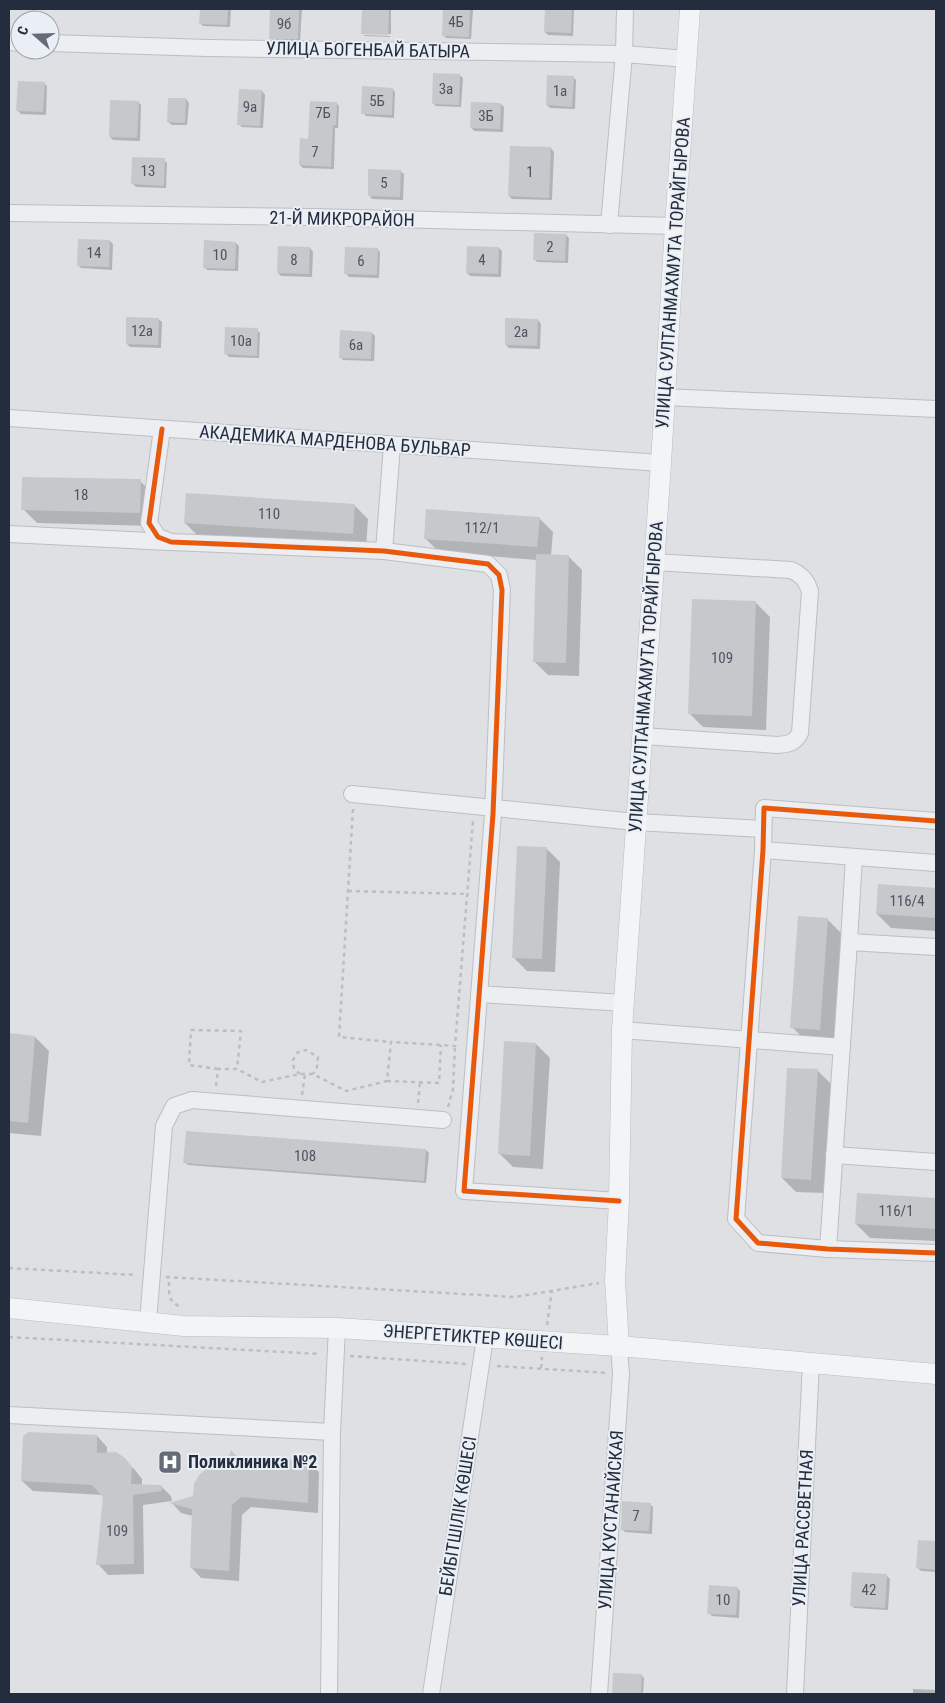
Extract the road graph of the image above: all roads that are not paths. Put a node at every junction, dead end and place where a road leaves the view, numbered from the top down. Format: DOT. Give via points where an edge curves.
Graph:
graph roads {
  1 [pos="625,9"];
  2 [pos="690,9"];
  3 [pos="60,44"];
  4 [pos="624,54"];
  5 [pos="687,59"];
  6 [pos="9,213"];
  7 [pos="609,225"];
  8 [pos="675,226"];
  9 [pos="664,397"];
  10 [pos="936,408"];
  11 [pos="9,418"];
  12 [pos="162,429"];
  13 [pos="392,444"];
  14 [pos="661,463"];
  15 [pos="9,534"];
  16 [pos="171,542"];
  17 [pos="384,551"];
  18 [pos="654,562"];
  19 [pos="642,736"];
  20 [pos="352,800"];
  21 [pos="493,810"];
  22 [pos="936,820"];
  23 [pos="636,822"];
  24 [pos="763,829"];
  25 [pos="763,850"];
  26 [pos="854,857"];
  27 [pos="936,863"];
  28 [pos="849,942"];
  29 [pos="936,947"];
  30 [pos="479,994"];
  31 [pos="624,1003"];
  32 [pos="622,1030"];
  33 [pos="749,1039"];
  34 [pos="842,1046"];
  35 [pos="443,1120"];
  36 [pos="834,1155"];
  37 [pos="936,1162"];
  38 [pos="619,1201"];
  39 [pos="828,1249"];
  40 [pos="936,1253"];
  41 [pos="9,1308"];
  42 [pos="9,1320"];
  43 [pos="148,1322"];
  44 [pos="337,1328"];
  45 [pos="485,1338"];
  46 [pos="619,1346"];
  47 [pos="811,1362"];
  48 [pos="936,1374"];
  49 [pos="9,1415"];
  50 [pos="332,1432"];
  51 [pos="329,1694"];
  52 [pos="432,1694"];
  53 [pos="599,1694"];
  54 [pos="795,1694"];
  1 -- 4 [label="street"];
  2 -- 5 [label="main road, УЛИЦА СУЛТАНМАХМУТА ТОРАЙГЫРОВА"];
  3 -- 4 [label="street, УЛИЦА БОГЕНБАЙ БАТЫРА"];
  4 -- 5 [label="street, УЛИЦА БОГЕНБАЙ БАТЫРА"];
  4 -- 7 [label="street"];
  5 -- 8 [label="main road, УЛИЦА СУЛТАНМАХМУТА ТОРАЙГЫРОВА"];
  6 -- 7 [label="street, 21-Й МИКРОРАЙОН"];
  7 -- 8 [label="street, 21-Й МИКРОРАЙОН"];
  8 -- 9 [label="main road, УЛИЦА СУЛТАНМАХМУТА ТОРАЙГЫРОВА"];
  9 -- 10 [label="street"];
  9 -- 14 [label="main road, УЛИЦА СУЛТАНМАХМУТА ТОРАЙГЫРОВА"];
  11 -- 12 [label="street, АКАДЕМИКА МАРДЕНОВА БУЛЬВАР"];
  12 -- 13 [label="street, АКАДЕМИКА МАРДЕНОВА БУЛЬВАР"];
  12 -- 16 [label="street" via="149,523 158,536"];
  13 -- 14 [label="street, АКАДЕМИКА МАРДЕНОВА БУЛЬВАР"];
  13 -- 17 [label="street"];
  14 -- 18 [label="main road, УЛИЦА СУЛТАНМАХМУТА ТОРАЙГЫРОВА"];
  15 -- 16 [label="street"];
  16 -- 17 [label="street"];
  17 -- 21 [label="street" via="488,564 499,575 502,590"];
  18 -- 19 [label="main road, УЛИЦА СУЛТАНМАХМУТА ТОРАЙГЫРОВА"];
  18 -- 19 [label="street" via="791,570 801,575 810,591 797,739 778,745"];
  19 -- 23 [label="main road, УЛИЦА СУЛТАНМАХМУТА ТОРАЙГЫРОВА"];
  20 -- 21 [label="street"];
  21 -- 23 [label="street"];
  21 -- 30 [label="street"];
  22 -- 24 [label="street" via="764,808"];
  23 -- 24 [label="street"];
  23 -- 31 [label="main road, УЛИЦА СУЛТАНМАХМУТА ТОРАЙГЫРОВА"];
  24 -- 25 [label="street"];
  25 -- 26 [label="street"];
  25 -- 33 [label="street"];
  26 -- 27 [label="street"];
  26 -- 28 [label="street"];
  28 -- 29 [label="street"];
  28 -- 34 [label="street"];
  30 -- 31 [label="street"];
  30 -- 38 [label="street" via="464,1191"];
  31 -- 32 [label="main road, УЛИЦА СУЛТАНМАХМУТА ТОРАЙГЫРОВА"];
  32 -- 33 [label="street"];
  32 -- 38 [label="main road, УЛИЦА СУЛТАНМАХМУТА ТОРАЙГЫРОВА"];
  33 -- 34 [label="street"];
  33 -- 39 [label="street" via="736,1219 758,1243"];
  34 -- 36 [label="street"];
  35 -- 43 [label="street" via="213,1101 192,1100 174,1106 164,1126 161,1277"];
  36 -- 37 [label="street"];
  36 -- 39 [label="street"];
  38 -- 46 [label="main road, УЛИЦА СУЛТАНМАХМУТА ТОРАЙГЫРОВА" via="615,1280"];
  39 -- 40 [label="street"];
  41 -- 42 [label="street"];
  41 -- 43 [label="main road, ЭНЕРГЕТИКТЕР КӨШЕСІ"];
  43 -- 44 [label="main road, ЭНЕРГЕТИКТЕР КӨШЕСІ" via="184,1326"];
  44 -- 45 [label="main road, ЭНЕРГЕТИКТЕР КӨШЕСІ"];
  44 -- 50 [label="street"];
  45 -- 46 [label="main road, ЭНЕРГЕТИКТЕР КӨШЕСІ"];
  45 -- 52 [label="street, БЕЙБІТШІЛІК КӨШЕСІ"];
  46 -- 47 [label="main road, ЭНЕРГЕТИКТЕР КӨШЕСІ"];
  46 -- 53 [label="street, УЛИЦА КУСТАНАЙСКАЯ" via="620,1374"];
  47 -- 48 [label="main road, ЭНЕРГЕТИКТЕР КӨШЕСІ"];
  47 -- 54 [label="street, УЛИЦА РАССВЕТНАЯ"];
  49 -- 50 [label="street"];
  50 -- 51 [label="street"];
}
